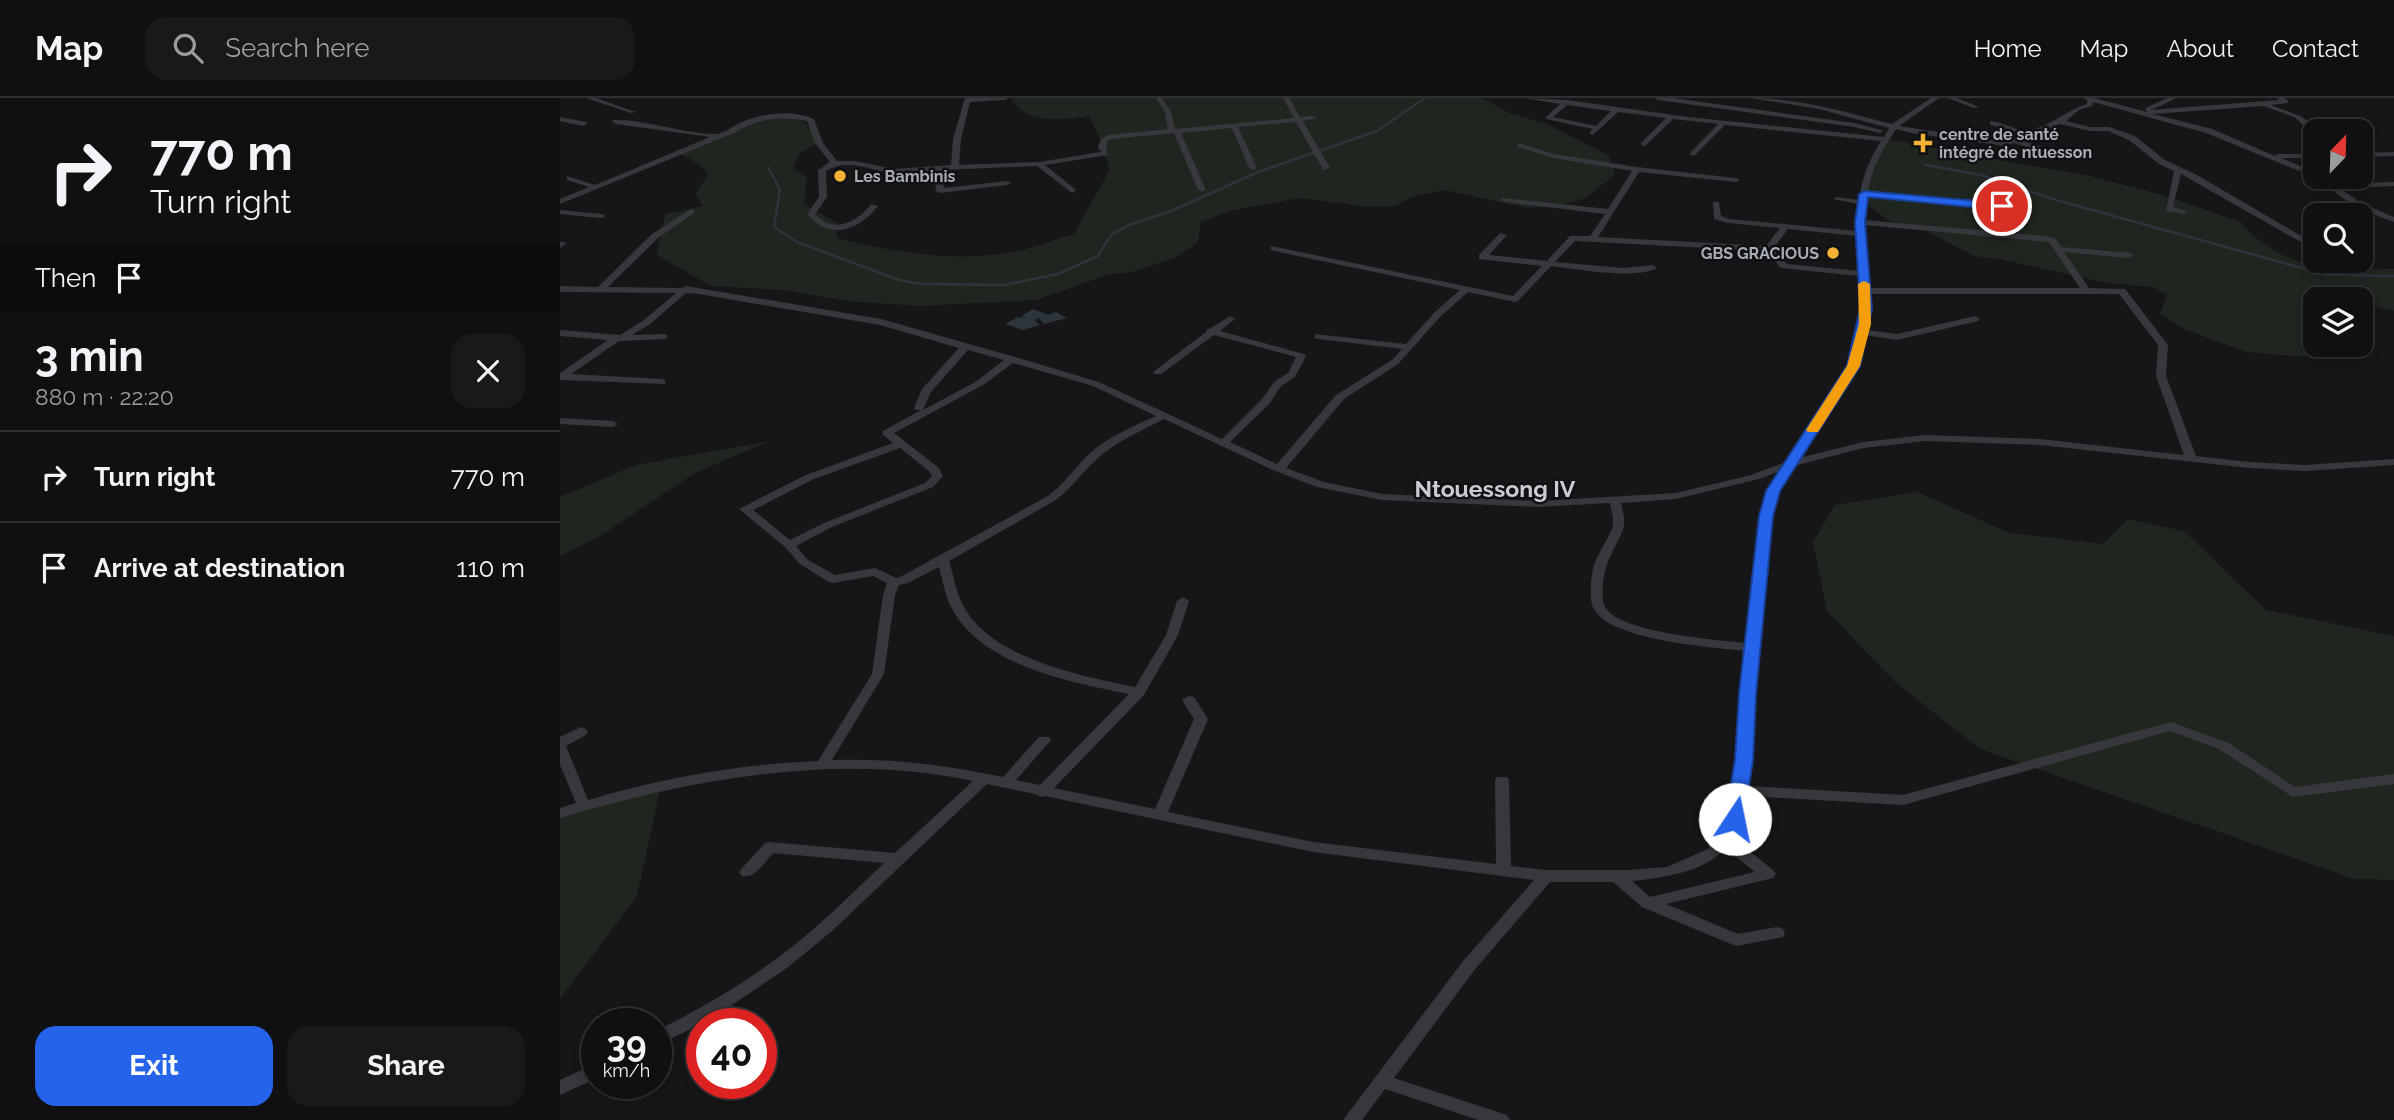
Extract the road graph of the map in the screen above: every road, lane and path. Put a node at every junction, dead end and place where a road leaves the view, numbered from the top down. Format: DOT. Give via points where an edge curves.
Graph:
graph roads {
  1 [pos="589,98"];
  2 [pos="1005,98"];
  3 [pos="1159,98"];
  4 [pos="1286,98"];
  5 [pos="1527,98"];
  6 [pos="1658,98"];
  7 [pos="1754,98"];
  8 [pos="1936,98"];
  9 [pos="1951,98"];
  10 [pos="2174,98"];
  11 [pos="2280,98"];
  12 [pos="968,99"];
  13 [pos="2088,99"];
  14 [pos="1567,102"];
  15 [pos="2263,105"];
  16 [pos="1976,107"];
  17 [pos="1617,109"];
  18 [pos="633,113"];
  19 [pos="2142,113"];
  20 [pos="1671,117"];
  21 [pos="1313,118"];
  22 [pos="560,119"];
  23 [pos="1298,120"];
  24 [pos="2303,121"];
  25 [pos="615,122"];
  26 [pos="2060,122"];
  27 [pos="1723,123"];
  28 [pos="1993,123"];
  29 [pos="583,124"];
  30 [pos="1235,128"];
  31 [pos="1174,131"];
  32 [pos="1888,133"];
  33 [pos="2027,133"];
  34 [pos="718,136"];
  35 [pos="2013,140"];
  36 [pos="1645,144"];
  37 [pos="1521,145"];
  38 [pos="2048,151"];
  39 [pos="1694,154"];
  40 [pos="2394,154"];
  41 [pos="2267,155"];
  42 [pos="2373,155"];
  43 [pos="2303,156"];
  44 [pos="835,163"];
  45 [pos="1039,164"];
  46 [pos="938,168"];
  47 [pos="955,168"];
  48 [pos="1254,168"];
  49 [pos="1326,168"];
  50 [pos="1637,169"];
  51 [pos="2178,170"];
  52 [pos="2303,170"];
  53 [pos="570,178"];
  54 [pos="1736,180"];
  55 [pos="1007,183"];
  56 [pos="2394,184"];
  57 [pos="2373,185"];
  58 [pos="594,187"];
  59 [pos="2339,189"];
  60 [pos="1202,190"];
  61 [pos="1072,191"];
  62 [pos="560,196"];
  63 [pos="570,198"];
  64 [pos="1864,198"];
  65 [pos="1837,199"];
  66 [pos="1506,200"];
  67 [pos="560,202"];
  68 [pos="1716,204"];
  69 [pos="874,206"];
  70 [pos="2002,206"];
  71 [pos="691,211"];
  72 [pos="560,212"];
  73 [pos="1611,212"];
  74 [pos="2184,212"];
  75 [pos="601,216"];
  76 [pos="2394,220"];
  77 [pos="1786,226"];
  78 [pos="1861,228"];
  79 [pos="1503,235"];
  80 [pos="1593,239"];
  81 [pos="2303,240"];
  82 [pos="1274,248"];
  83 [pos="1768,249"];
  84 [pos="2058,249"];
  85 [pos="2129,255"];
  86 [pos="1548,265"];
  87 [pos="1653,268"];
  88 [pos="1863,274"];
  89 [pos="560,289"];
  90 [pos="601,289"];
  91 [pos="686,289"];
  92 [pos="1466,289"];
  93 [pos="1865,291"];
  94 [pos="2086,291"];
  95 [pos="1230,318"];
  96 [pos="1975,318"];
  97 [pos="1210,331"];
  98 [pos="1861,332"];
  99 [pos="560,333"];
  100 [pos="1318,336"];
  101 [pos="620,337"];
  102 [pos="664,337"];
  103 [pos="966,346"];
  104 [pos="1409,347"];
  105 [pos="1012,359"];
  106 [pos="1157,372"];
  107 [pos="561,376"];
  108 [pos="662,382"];
  109 [pos="919,408"];
  110 [pos="1165,415"];
  111 [pos="560,421"];
  112 [pos="613,424"];
  113 [pos="1224,443"];
  114 [pos="900,444"];
  115 [pos="2191,458"];
  116 [pos="2394,462"];
  117 [pos="1793,463"];
  118 [pos="1279,469"];
  119 [pos="1615,500"];
  120 [pos="789,545"];
  121 [pos="943,560"];
  122 [pos="894,582"];
  123 [pos="1183,601"];
  124 [pos="1752,648"];
  125 [pos="1139,692"];
  126 [pos="1189,700"];
  127 [pos="581,732"];
  128 [pos="1044,740"];
  129 [pos="560,745"];
  130 [pos="822,766"];
  131 [pos="983,779"];
  132 [pos="2394,779"];
  133 [pos="1502,780"];
  134 [pos="1004,784"];
  135 [pos="1741,791"];
  136 [pos="1041,792"];
  137 [pos="584,806"];
  138 [pos="560,813"];
  139 [pos="1159,816"];
  140 [pos="1725,840"];
  141 [pos="895,859"];
  142 [pos="747,872"];
  143 [pos="1504,872"];
  144 [pos="1546,876"];
  145 [pos="1616,877"];
  146 [pos="1647,903"];
  147 [pos="1777,933"];
  148 [pos="672,1031"];
  149 [pos="581,1078"];
  150 [pos="1382,1081"];
  151 [pos="560,1088"];
  152 [pos="1352,1120"];
  153 [pos="1501,1120"];
  1 -- 18 [label="street"];
  2 -- 12 [label="street"];
  3 -- 31 [label="street"];
  4 -- 23 [label="street"];
  5 -- 14 [label="street"];
  6 -- 32 [label="street"];
  7 -- 32 [label="street" via="1819,107"];
  8 -- 32 [label="street"];
  9 -- 16 [label="street"];
  10 -- 19 [label="street"];
  11 -- 15 [label="street" via="2286,102"];
  12 -- 47 [label="street"];
  13 -- 19 [label="street"];
  13 -- 26 [label="street" via="2090,105"];
  14 -- 17 [label="street"];
  14 -- 17 [label="street" via="1548,118 1596,130"];
  15 -- 19 [label="street"];
  15 -- 24 [label="street"];
  17 -- 20 [label="street"];
  19 -- 41 [label="street" via="2209,131"];
  20 -- 27 [label="street"];
  20 -- 36 [label="street"];
  21 -- 23 [label="street"];
  22 -- 29 [label="street"];
  23 -- 30 [label="street"];
  23 -- 49 [label="street"];
  25 -- 34 [label="street"];
  26 -- 33 [label="street"];
  26 -- 51 [label="street" via="2109,129 2132,138"];
  27 -- 32 [label="street"];
  27 -- 39 [label="street"];
  28 -- 33 [label="street"];
  30 -- 31 [label="street"];
  30 -- 48 [label="street"];
  31 -- 45 [label="street" via="1108,137 1102,148 1105,153"];
  31 -- 60 [label="street"];
  32 -- 35 [label="street" via="2005,144"];
  32 -- 64 [label="street" via="1866,178"];
  33 -- 35 [label="street"];
  34 -- 44 [label="street" via="767,115 810,119 825,153"];
  34 -- 58 [label="street"];
  35 -- 38 [label="street"];
  37 -- 50 [label="street" via="1553,156"];
  40 -- 42 [label="street"];
  41 -- 43 [label="street"];
  41 -- 52 [label="street"];
  44 -- 46 [label="street" via="894,172"];
  44 -- 69 [label="street" via="822,170 823,197 811,214 817,222 849,227"];
  45 -- 47 [label="street"];
  45 -- 61 [label="street"];
  46 -- 47 [label="street"];
  46 -- 55 [label="street" via="940,191"];
  50 -- 54 [label="street"];
  50 -- 73 [label="street"];
  51 -- 74 [label="street" via="2168,209"];
  51 -- 81 [label="street"];
  53 -- 58 [label="street"];
  56 -- 57 [label="street"];
  58 -- 63 [label="street"];
  59 -- 76 [label="street" via="2360,205"];
  62 -- 63 [label="street"];
  63 -- 67 [label="street"];
  64 -- 65 [label="street"];
  64 -- 70 [label="street"];
  64 -- 78 [label="street"];
  66 -- 73 [label="street"];
  68 -- 77 [label="street" via="1717,217 1728,221"];
  71 -- 90 [label="street" via="655,236"];
  72 -- 75 [label="street"];
  73 -- 80 [label="street"];
  77 -- 78 [label="street"];
  77 -- 83 [label="street"];
  78 -- 84 [label="street" via="2045,238"];
  78 -- 88 [label="street"];
  79 -- 86 [label="street" via="1482,257"];
  80 -- 83 [label="street"];
  80 -- 86 [label="street" via="1570,239"];
  82 -- 92 [label="street"];
  83 -- 88 [label="street" via="1784,266"];
  84 -- 85 [label="street"];
  84 -- 94 [label="street"];
  86 -- 87 [label="street" via="1623,271"];
  86 -- 92 [label="street" via="1517,298"];
  88 -- 93 [label="street"];
  89 -- 90 [label="street"];
  90 -- 91 [label="street"];
  91 -- 101 [label="street" via="647,322"];
  91 -- 103 [label="street" via="862,318"];
  92 -- 104 [label="street"];
  93 -- 94 [label="street"];
  93 -- 98 [label="street"];
  94 -- 115 [label="street" via="2122,291 2163,345 2161,376"];
  95 -- 97 [label="street"];
  96 -- 98 [label="street" via="1897,338"];
  97 -- 106 [label="street"];
  97 -- 113 [label="street" via="1301,356 1292,375 1277,384"];
  98 -- 117 [label="street" via="1849,375"];
  99 -- 101 [label="street"];
  100 -- 104 [label="street"];
  101 -- 102 [label="street"];
  101 -- 107 [label="street"];
  103 -- 105 [label="street"];
  103 -- 109 [label="street" via="926,391"];
  104 -- 118 [label="street" via="1395,362 1340,397"];
  105 -- 110 [label="street" via="1096,384"];
  105 -- 114 [label="street" via="980,383 887,433"];
  107 -- 108 [label="street"];
  110 -- 113 [label="street"];
  110 -- 121 [label="street" via="1100,450 1068,488"];
  111 -- 112 [label="street"];
  113 -- 118 [label="street"];
  114 -- 120 [label="street" via="935,470 936,480"];
  114 -- 120 [label="street" via="810,477 745,509"];
  115 -- 116 [label="street" via="2305,468"];
  115 -- 117 [label="street" via="1952,437 1878,442"];
  117 -- 119 [label="street" via="1676,496"];
  117 -- 124 [label="street" via="1769,502"];
  118 -- 119 [label="street" via="1321,485 1382,497 1538,504"];
  119 -- 124 [label="street" via="1619,526 1600,559 1597,574 1599,607 1605,616 1627,628"];
  120 -- 122 [label="street" via="804,562 833,579 875,572"];
  121 -- 122 [label="street"];
  121 -- 125 [label="street" via="959,611 998,650 1075,679"];
  122 -- 130 [label="street" via="878,674"];
  123 -- 125 [label="street" via="1172,635"];
  124 -- 135 [label="street"];
  125 -- 136 [label="street"];
  126 -- 139 [label="street" via="1201,719"];
  127 -- 129 [label="street"];
  128 -- 134 [label="street"];
  129 -- 137 [label="street"];
  130 -- 131 [label="street" via="930,769"];
  130 -- 137 [label="street" via="711,778"];
  131 -- 134 [label="street"];
  131 -- 141 [label="street"];
  132 -- 135 [label="street" via="2293,792 2224,746 2171,726 1903,800"];
  133 -- 143 [label="street"];
  134 -- 136 [label="street"];
  135 -- 140 [label="street"];
  136 -- 139 [label="street"];
  137 -- 138 [label="street"];
  139 -- 143 [label="street" via="1313,847"];
  140 -- 145 [label="street" via="1713,853 1670,872"];
  140 -- 146 [label="street" via="1768,874"];
  141 -- 142 [label="street" via="770,847"];
  141 -- 148 [label="street" via="826,928 782,964"];
  143 -- 144 [label="street"];
  144 -- 145 [label="street"];
  144 -- 150 [label="street" via="1470,964"];
  145 -- 146 [label="street"];
  146 -- 147 [label="street" via="1737,940"];
  149 -- 151 [label="street"];
  150 -- 152 [label="street"];
  150 -- 153 [label="street"];
}
